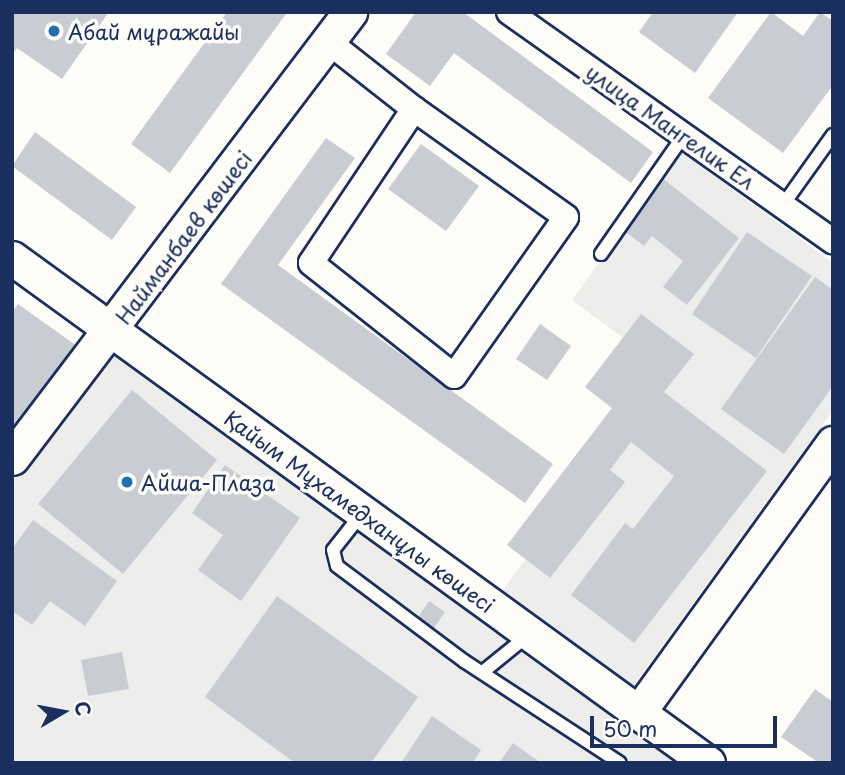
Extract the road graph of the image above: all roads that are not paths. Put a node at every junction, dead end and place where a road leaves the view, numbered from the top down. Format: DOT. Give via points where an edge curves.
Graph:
graph roads {
  1 [pos="350,12"];
  2 [pos="509,12"];
  3 [pos="330,43"];
  4 [pos="414,109"];
  5 [pos="684,135"];
  6 [pos="833,135"];
  7 [pos="783,205"];
  8 [pos="833,241"];
  9 [pos="601,254"];
  10 [pos="12,258"];
  11 [pos="111,331"];
  12 [pos="833,443"];
  13 [pos="12,458"];
  14 [pos="363,512"];
  15 [pos="529,634"];
  16 [pos="484,671"];
  17 [pos="638,713"];
  18 [pos="620,763"];
  19 [pos="708,763"];
  1 -- 3 [label="street, Найманбаев көшесі"];
  2 -- 5 [label="street, улица Мангелик Ел"];
  3 -- 4 [label="street"];
  3 -- 11 [label="street, Найманбаев көшесі"];
  4 -- 4 [label="street" via="311,263 454,376 566,217"];
  5 -- 7 [label="street, улица Мангелик Ел"];
  5 -- 9 [label="lane"];
  6 -- 7 [label="lane"];
  7 -- 8 [label="street, улица Мангелик Ел"];
  10 -- 11 [label="street, Қайым Мұхамедханұлы көшесі"];
  11 -- 13 [label="street, Найманбаев көшесі"];
  11 -- 14 [label="street, Қайым Мұхамедханұлы көшесі"];
  12 -- 17 [label="street"];
  14 -- 15 [label="street, Қайым Мұхамедханұлы көшесі"];
  14 -- 16 [label="lane" via="333,550 337,566 379,601"];
  15 -- 16 [label="lane"];
  15 -- 17 [label="street, Қайым Мұхамедханұлы көшесі"];
  16 -- 18 [label="lane"];
  17 -- 19 [label="street, Қайым Мұхамедханұлы көшесі"];
}
